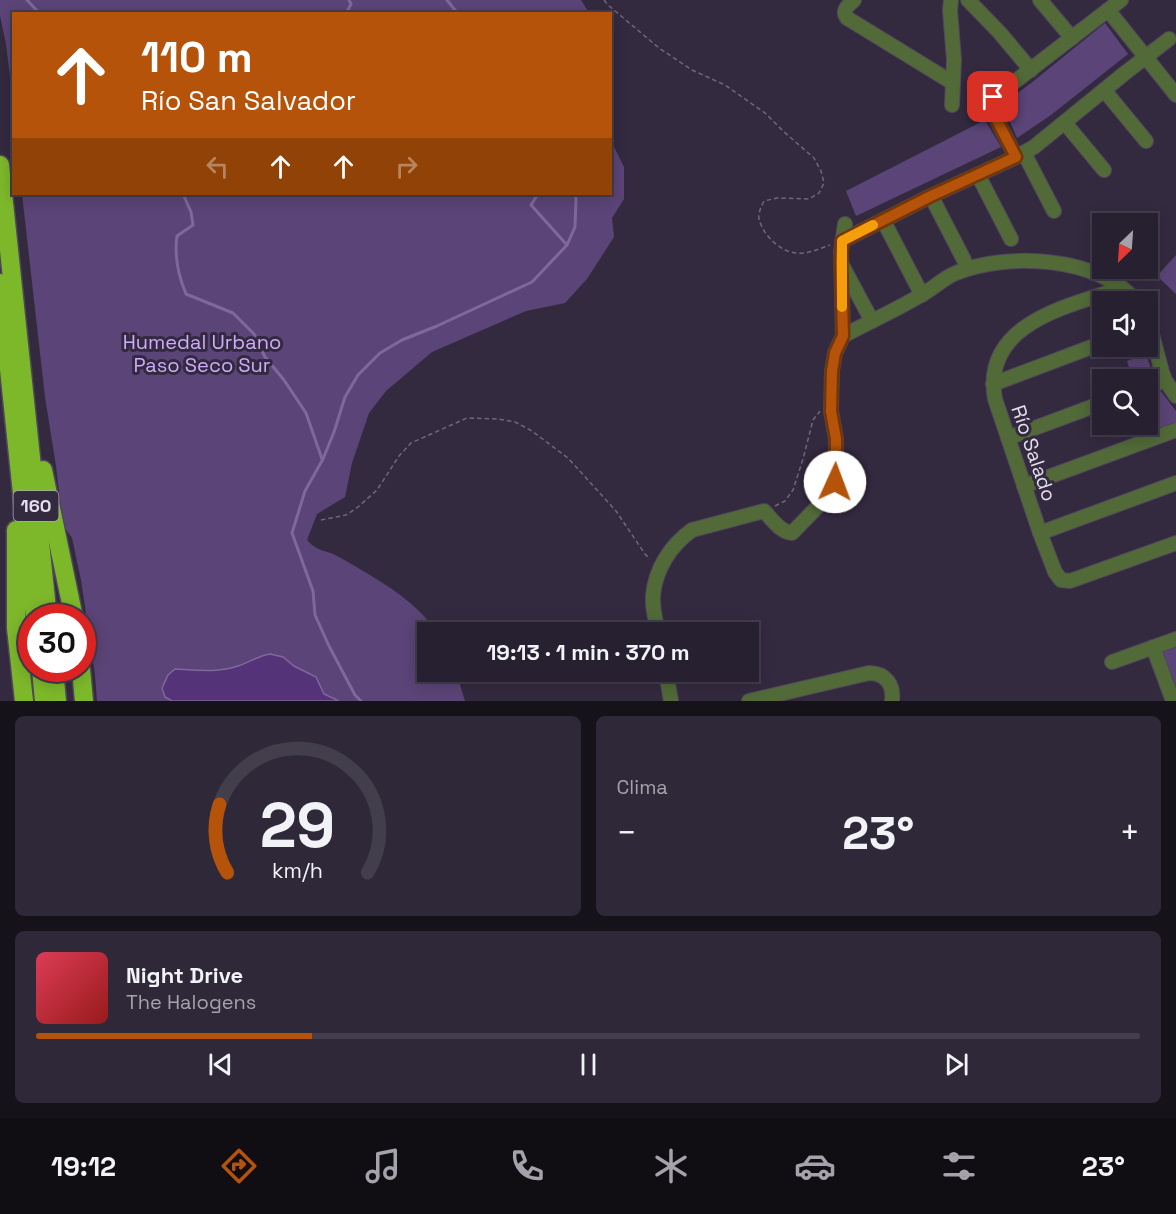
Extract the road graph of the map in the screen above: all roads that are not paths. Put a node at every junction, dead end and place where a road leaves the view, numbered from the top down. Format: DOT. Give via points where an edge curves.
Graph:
graph roads {
  1 [pos="854,0"];
  2 [pos="951,0"];
  3 [pos="968,0"];
  4 [pos="1040,0"];
  5 [pos="1113,4"];
  6 [pos="1072,38"];
  7 [pos="1169,39"];
  8 [pos="1146,57"];
  9 [pos="1031,70"];
  10 [pos="953,83"];
  11 [pos="1104,90"];
  12 [pos="1176,95"];
  13 [pos="952,105"];
  14 [pos="1065,123"];
  15 [pos="1146,141"];
  16 [pos="1020,155"];
  17 [pos="0,165"];
  18 [pos="1104,170"];
  19 [pos="978,175"];
  20 [pos="931,196"];
  21 [pos="1054,211"];
  22 [pos="883,220"];
  23 [pos="845,224"];
  24 [pos="1011,238"];
  25 [pos="842,241"];
  26 [pos="963,260"];
  27 [pos="841,263"];
  28 [pos="0,284"];
  29 [pos="1122,288"];
  30 [pos="1125,291"];
  31 [pos="922,295"];
  32 [pos="872,321"];
  33 [pos="843,336"];
  34 [pos="1092,347"];
  35 [pos="1157,357"];
  36 [pos="1165,380"];
  37 [pos="1158,383"];
  38 [pos="993,384"];
  39 [pos="24,395"];
  40 [pos="1176,396"];
  41 [pos="1092,407"];
  42 [pos="1176,430"];
  43 [pos="1008,438"];
  44 [pos="17,447"];
  45 [pos="1176,483"];
  46 [pos="1023,486"];
  47 [pos="1040,533"];
  48 [pos="1176,543"];
  49 [pos="34,604"];
  50 [pos="46,604"];
  51 [pos="71,604"];
  52 [pos="656,622"];
  53 [pos="1176,639"];
  54 [pos="1153,647"];
  55 [pos="1112,662"];
  56 [pos="42,682"];
  57 [pos="55,682"];
  58 [pos="82,682"];
  59 [pos="668,682"];
  60 [pos="24,701"];
  61 [pos="44,701"];
  62 [pos="57,701"];
  63 [pos="84,701"];
  64 [pos="671,701"];
  65 [pos="749,701"];
  66 [pos="892,701"];
  67 [pos="1173,701"];
  1 -- 10 [label="street" via="845,10 847,18"];
  2 -- 10 [label="street"];
  3 -- 9 [label="street"];
  4 -- 6 [label="street"];
  5 -- 6 [label="street"];
  5 -- 8 [label="street"];
  6 -- 9 [label="street"];
  7 -- 8 [label="street"];
  8 -- 11 [label="street"];
  8 -- 12 [label="street"];
  9 -- 16 [label="street" via="990,101 991,109"];
  10 -- 13 [label="street"];
  11 -- 14 [label="street"];
  11 -- 15 [label="street"];
  14 -- 16 [label="street"];
  14 -- 18 [label="street"];
  16 -- 19 [label="street"];
  16 -- 21 [label="street"];
  17 -- 39 [label="highway, 160"];
  19 -- 20 [label="street"];
  19 -- 24 [label="street"];
  20 -- 22 [label="street"];
  20 -- 26 [label="street"];
  22 -- 25 [label="street"];
  22 -- 31 [label="street"];
  23 -- 25 [label="street"];
  25 -- 27 [label="street"];
  27 -- 32 [label="street"];
  27 -- 33 [label="street"];
  28 -- 44 [label="highway, 160"];
  29 -- 30 [label="street"];
  29 -- 31 [label="street" via="1077,268 1016,261 953,274"];
  29 -- 38 [label="street, Río Salado" via="1057,310 1023,328 1000,356"];
  31 -- 32 [label="street"];
  32 -- 33 [label="street"];
  33 -- 52 [label="street" via="833,362 831,411 836,477 826,498 792,533 782,530 764,511 685,535 659,569 652,598"];
  34 -- 38 [label="street"];
  35 -- 36 [label="street"];
  36 -- 37 [label="street"];
  36 -- 40 [label="street"];
  38 -- 43 [label="street, Río Salado"];
  39 -- 50 [label="highway, 160"];
  39 -- 51 [label="highway"];
  41 -- 43 [label="street"];
  42 -- 46 [label="street"];
  43 -- 46 [label="street, Río Salado"];
  44 -- 49 [label="highway, 160"];
  44 -- 60 [label="highway" via="16,628"];
  45 -- 47 [label="street"];
  46 -- 47 [label="street, Río Salado"];
  47 -- 48 [label="street, Río Salado" via="1054,572 1065,581"];
  53 -- 54 [label="street"];
  54 -- 55 [label="street"];
  54 -- 67 [label="street"];
  56 -- 61 [label="highway"];
  57 -- 62 [label="highway"];
  58 -- 63 [label="highway"];
  59 -- 64 [label="street"];
  65 -- 66 [label="street" via="869,673 888,680"];
}
